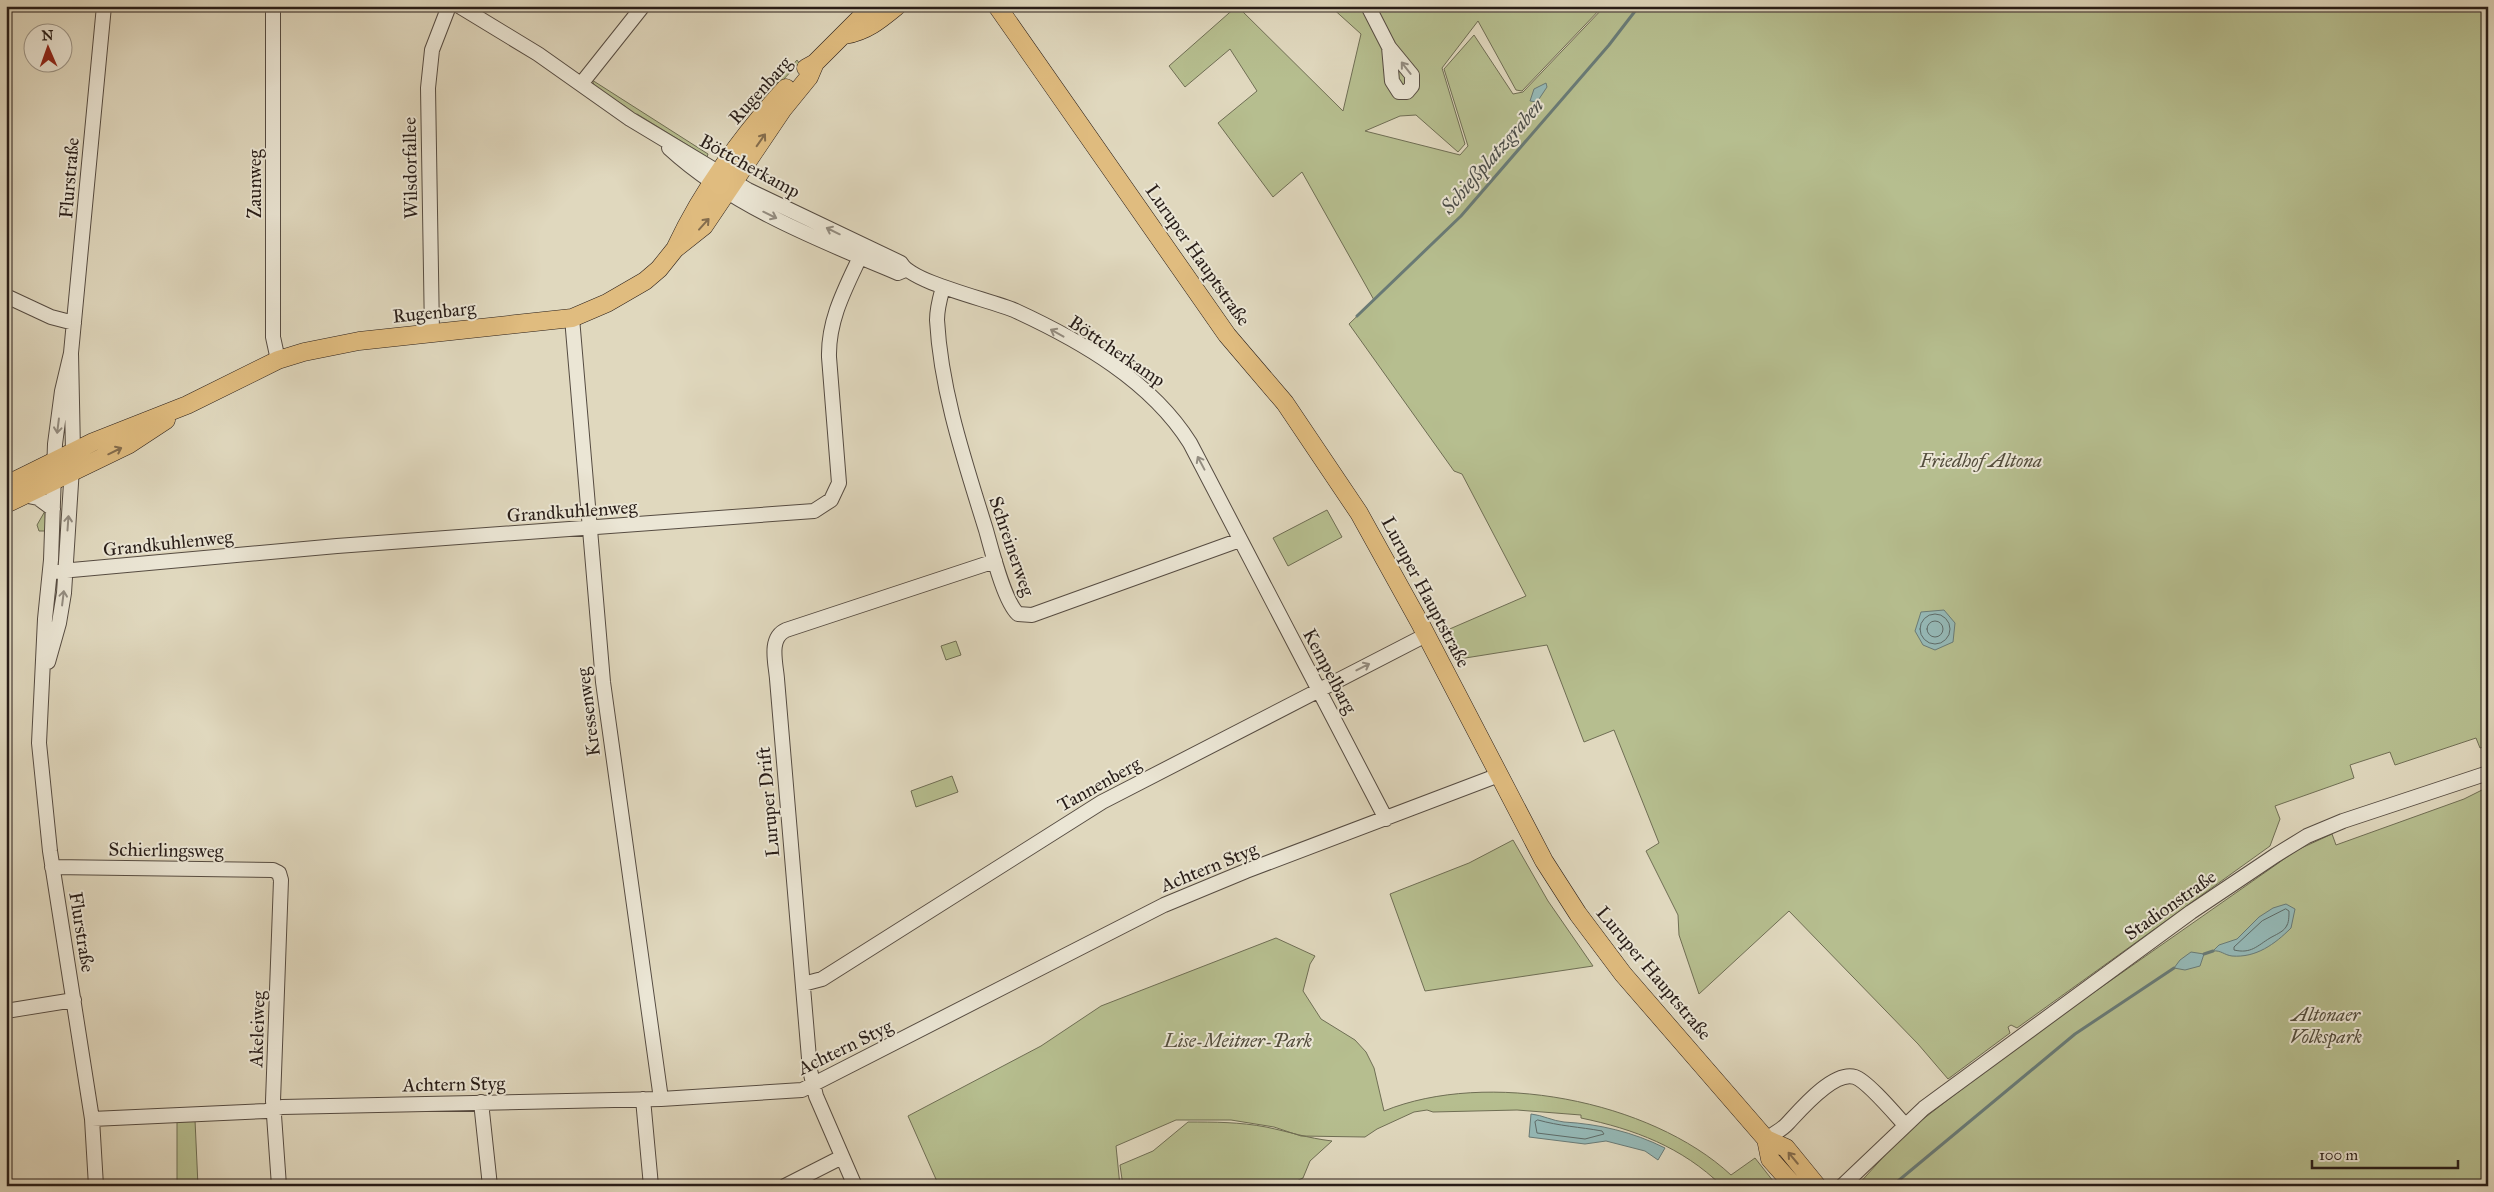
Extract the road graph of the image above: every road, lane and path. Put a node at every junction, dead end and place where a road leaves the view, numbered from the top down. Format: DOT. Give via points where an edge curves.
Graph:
graph roads {
  1 [pos="104,6"];
  2 [pos="273,6"];
  3 [pos="449,6"];
  4 [pos="459,6"];
  5 [pos="643,6"];
  6 [pos="897,6"];
  7 [pos="997,6"];
  8 [pos="1010,6"];
  9 [pos="1368,6"];
  10 [pos="871,9"];
  11 [pos="842,36"];
  12 [pos="1389,47"];
  13 [pos="1040,67"];
  14 [pos="581,84"];
  15 [pos="724,182"];
  16 [pos="862,252"];
  17 [pos="943,286"];
  18 [pos="6,296"];
  19 [pos="572,318"];
  20 [pos="74,323"];
  21 [pos="432,333"];
  22 [pos="71,353"];
  23 [pos="278,360"];
  24 [pos="187,405"];
  25 [pos="73,452"];
  26 [pos="55,460"];
  27 [pos="72,472"];
  28 [pos="54,481"];
  29 [pos="6,485"];
  30 [pos="23,495"];
  31 [pos="6,504"];
  32 [pos="53,509"];
  33 [pos="590,529"];
  34 [pos="1240,540"];
  35 [pos="995,561"];
  36 [pos="50,572"];
  37 [pos="65,572"];
  38 [pos="1426,635"];
  39 [pos="42,684"];
  40 [pos="1320,690"];
  41 [pos="2488,773"];
  42 [pos="1499,775"];
  43 [pos="1386,819"];
  44 [pos="52,867"];
  45 [pos="278,874"];
  46 [pos="802,984"];
  47 [pos="74,1000"];
  48 [pos="6,1011"];
  49 [pos="812,1085"];
  50 [pos="661,1098"];
  51 [pos="643,1099"];
  52 [pos="481,1102"];
  53 [pos="273,1109"];
  54 [pos="92,1119"];
  55 [pos="1905,1125"];
  56 [pos="1766,1139"];
  57 [pos="842,1157"];
  58 [pos="96,1186"];
  59 [pos="279,1186"];
  60 [pos="490,1186"];
  61 [pos="651,1186"];
  62 [pos="785,1186"];
  63 [pos="855,1186"];
  64 [pos="1794,1186"];
  65 [pos="1817,1186"];
  66 [pos="1842,1186"];
  1 -- 20 [label="street, Flurstraße"];
  2 -- 23 [label="street, Zaunweg" via="273,337"];
  3 -- 21 [label="street, Wilsdorfallee" via="432,50 428,88"];
  4 -- 14 [label="street, Böttcherkamp"];
  5 -- 14 [label="street"];
  6 -- 11 [label="main road" via="873,26"];
  7 -- 13 [label="main road, Luruper Hauptstraße"];
  8 -- 13 [label="main road, Luruper Hauptstraße"];
  9 -- 12 [label="street"];
  10 -- 11 [label="main road, Rugenbarg"];
  11 -- 15 [label="main road, Rugenbarg" via="777,97 736,147"];
  13 -- 38 [label="main road, Luruper Hauptstraße" via="1227,335 1300,424 1359,513"];
  14 -- 15 [label="street, Böttcherkamp"];
  15 -- 16 [label="street, Böttcherkamp"];
  15 -- 19 [label="main road, Rugenbarg" via="688,220 675,250 659,269 608,304"];
  16 -- 17 [label="street, Böttcherkamp" via="901,263 905,270"];
  16 -- 33 [label="street, Grandkuhlenweg" via="838,306 829,336 840,472 831,500 805,513"];
  34 -- 17 [label="street, Böttcherkamp, one-way" via="1181,428 1138,384 1036,321 993,302"];
  17 -- 35 [label="street, Schreinerweg" via="937,320 946,386"];
  18 -- 20 [label="street" via="51,317"];
  19 -- 21 [label="main road, Rugenbarg"];
  19 -- 33 [label="street, Kressenweg"];
  20 -- 22 [label="street, Flurstraße"];
  21 -- 23 [label="main road, Rugenbarg" via="330,346"];
  22 -- 25 [label="street, Flurstraße"];
  22 -- 26 [label="street, Flurstraße, one-way" via="62,391"];
  23 -- 24 [label="main road, Rugenbarg"];
  24 -- 25 [label="main road, Rugenbarg"];
  27 -- 24 [label="main road, Rugenbarg, one-way" via="128,445"];
  25 -- 26 [label="main road, Rugenbarg"];
  25 -- 27 [label="street, Flurstraße"];
  26 -- 28 [label="street, Flurstraße"];
  26 -- 29 [label="main road, Rugenbarg"];
  27 -- 28 [label="main road, Rugenbarg"];
  37 -- 27 [label="street, Flurstraße, one-way"];
  28 -- 30 [label="main road, Rugenbarg"];
  28 -- 32 [label="street, Flurstraße"];
  30 -- 31 [label="main road, Rugenbarg"];
  30 -- 32 [label="street" via="38,498"];
  32 -- 36 [label="street, Flurstraße"];
  33 -- 37 [label="street, Grandkuhlenweg" via="337,546"];
  33 -- 50 [label="street, Kressenweg" via="602,682"];
  34 -- 35 [label="street, Schreinerweg" via="1024,616 1014,610"];
  34 -- 40 [label="street, Kempelbarg"];
  35 -- 46 [label="street, Luruper Drift" via="786,630 776,640"];
  36 -- 37 [label="street, Grandkuhlenweg"];
  36 -- 39 [label="street, Flurstraße"];
  39 -- 37 [label="street, Flurstraße, one-way" via="59,623"];
  40 -- 38 [label="street, Tannenberg, one-way"];
  38 -- 42 [label="main road, Luruper Hauptstraße"];
  39 -- 44 [label="street, Flurstraße" via="40,762"];
  40 -- 43 [label="street, Kempelbarg"];
  40 -- 46 [label="street, Tannenberg" via="1102,802 822,980"];
  41 -- 55 [label="street, Stadionstraße" via="2307,836 2175,923"];
  42 -- 43 [label="street, Achtern Styg"];
  42 -- 56 [label="main road, Luruper Hauptstraße" via="1544,861 1600,945"];
  43 -- 49 [label="street, Achtern Styg" via="1164,905"];
  44 -- 45 [label="street, Schierlingsweg" via="273,870"];
  44 -- 47 [label="street, Flurstraße"];
  45 -- 53 [label="street, Akeleiweg" via="281,880"];
  46 -- 49 [label="street, Luruper Drift"];
  47 -- 48 [label="street"];
  47 -- 54 [label="street, Flurstraße"];
  49 -- 50 [label="street, Achtern Styg" via="794,1091"];
  49 -- 57 [label="street, Luruper Drift"];
  50 -- 51 [label="street, Achtern Styg"];
  51 -- 52 [label="street, Achtern Styg"];
  51 -- 61 [label="street"];
  52 -- 53 [label="street, Achtern Styg"];
  52 -- 60 [label="street"];
  53 -- 54 [label="street, Achtern Styg"];
  53 -- 59 [label="street, Akeleiweg"];
  54 -- 58 [label="street, Flurstraße"];
  55 -- 56 [label="street" via="1861,1080 1847,1076 1832,1082 1796,1112 1788,1124"];
  55 -- 66 [label="street, Stadionstraße"];
  56 -- 64 [label="main road, Luruper Hauptstraße" via="1770,1159"];
  65 -- 56 [label="main road, Luruper Hauptstraße, one-way" via="1786,1148"];
  57 -- 62 [label="street"];
  57 -- 63 [label="street, Luruper Drift"];
}
